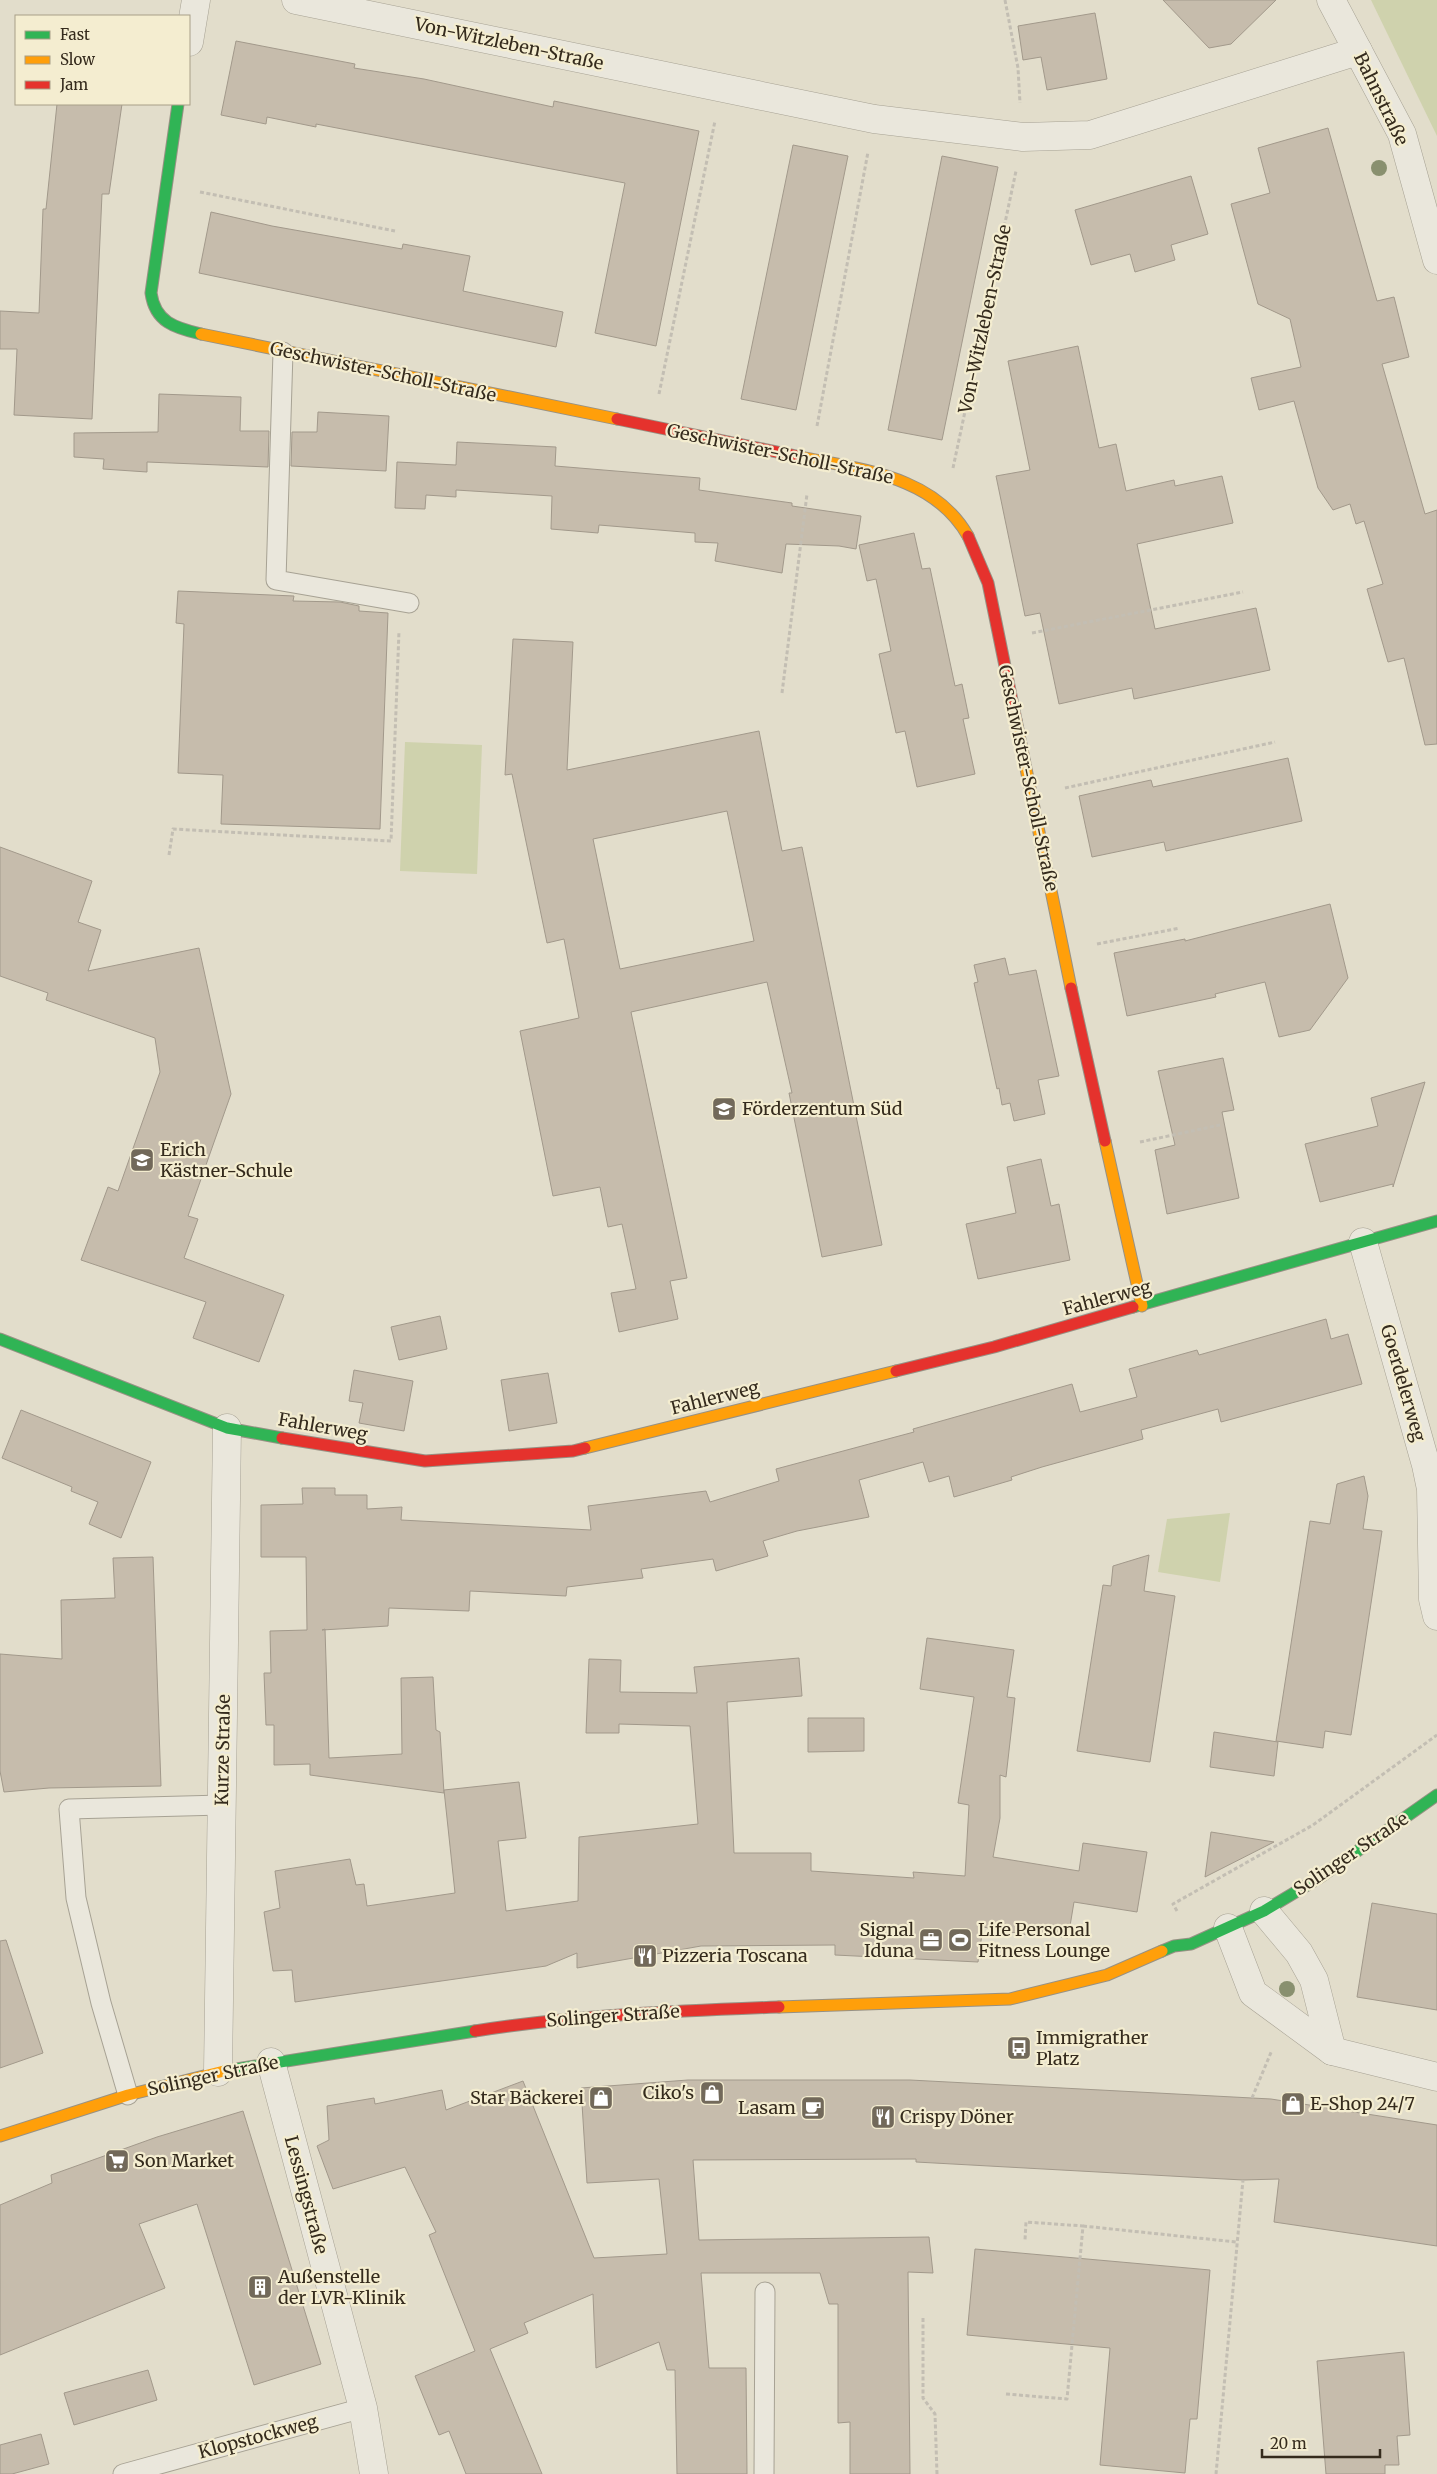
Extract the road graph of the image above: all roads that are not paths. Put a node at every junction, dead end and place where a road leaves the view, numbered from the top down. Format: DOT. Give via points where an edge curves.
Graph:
graph roads {
  1 [pos="196,0"];
  2 [pos="296,0"];
  3 [pos="1331,0"];
  4 [pos="190,36"];
  5 [pos="1358,51"];
  6 [pos="178,105"];
  7 [pos="1437,260"];
  8 [pos="283,352"];
  9 [pos="405,603"];
  10 [pos="1437,1221"];
  11 [pos="1363,1242"];
  12 [pos="1142,1306"];
  13 [pos="0,1339"];
  14 [pos="227,1428"];
  15 [pos="1437,1616"];
  16 [pos="1437,1795"];
  17 [pos="222,1805"];
  18 [pos="1264,1911"];
  19 [pos="1228,1928"];
  20 [pos="1332,2051"];
  21 [pos="271,2062"];
  22 [pos="218,2072"];
  23 [pos="1437,2076"];
  24 [pos="128,2095"];
  25 [pos="0,2136"];
  26 [pos="765,2292"];
  27 [pos="363,2408"];
  28 [pos="124,2474"];
  29 [pos="374,2474"];
  30 [pos="764,2474"];
  1 -- 4 [label="street"];
  2 -- 5 [label="street, Von-Witzleben-Straße" via="874,119 1023,137 1090,135"];
  3 -- 5 [label="street, Bahnstraße"];
  5 -- 7 [label="street, Bahnstraße" via="1402,134"];
  6 -- 8 [label="street, Geschwister-Scholl-Straße" via="150,301 164,322 178,329"];
  8 -- 9 [label="lane" via="276,580"];
  8 -- 12 [label="street, Geschwister-Scholl-Straße" via="879,472 909,482 942,500 960,520 974,545 988,583 1063,951"];
  10 -- 11 [label="street, Fahlerweg"];
  11 -- 12 [label="street, Fahlerweg"];
  11 -- 15 [label="street, Goerdelerweg" via="1431,1489 1433,1599"];
  12 -- 14 [label="street, Fahlerweg" via="984,1349 573,1451 425,1461"];
  13 -- 14 [label="street, Fahlerweg"];
  14 -- 17 [label="street, Kurze Straße"];
  16 -- 18 [label="street, Solinger Straße" via="1319,1878"];
  17 -- 22 [label="street, Kurze Straße"];
  17 -- 24 [label="lane" via="69,1809 76,1898 101,2003"];
  18 -- 19 [label="street, Solinger Straße"];
  18 -- 20 [label="street" via="1299,1953 1314,1980"];
  19 -- 20 [label="street" via="1252,1993"];
  19 -- 21 [label="street, Solinger Straße" via="1191,1944 1174,1946 1107,1975 1010,1999 701,2010 526,2023"];
  20 -- 23 [label="street"];
  21 -- 22 [label="street, Solinger Straße"];
  21 -- 27 [label="street, Lessingstraße"];
  22 -- 24 [label="street, Solinger Straße"];
  24 -- 25 [label="street, Solinger Straße"];
  26 -- 30 [label="lane"];
  27 -- 28 [label="lane, Klopstockweg"];
  27 -- 29 [label="street, Lessingstraße"];
}
